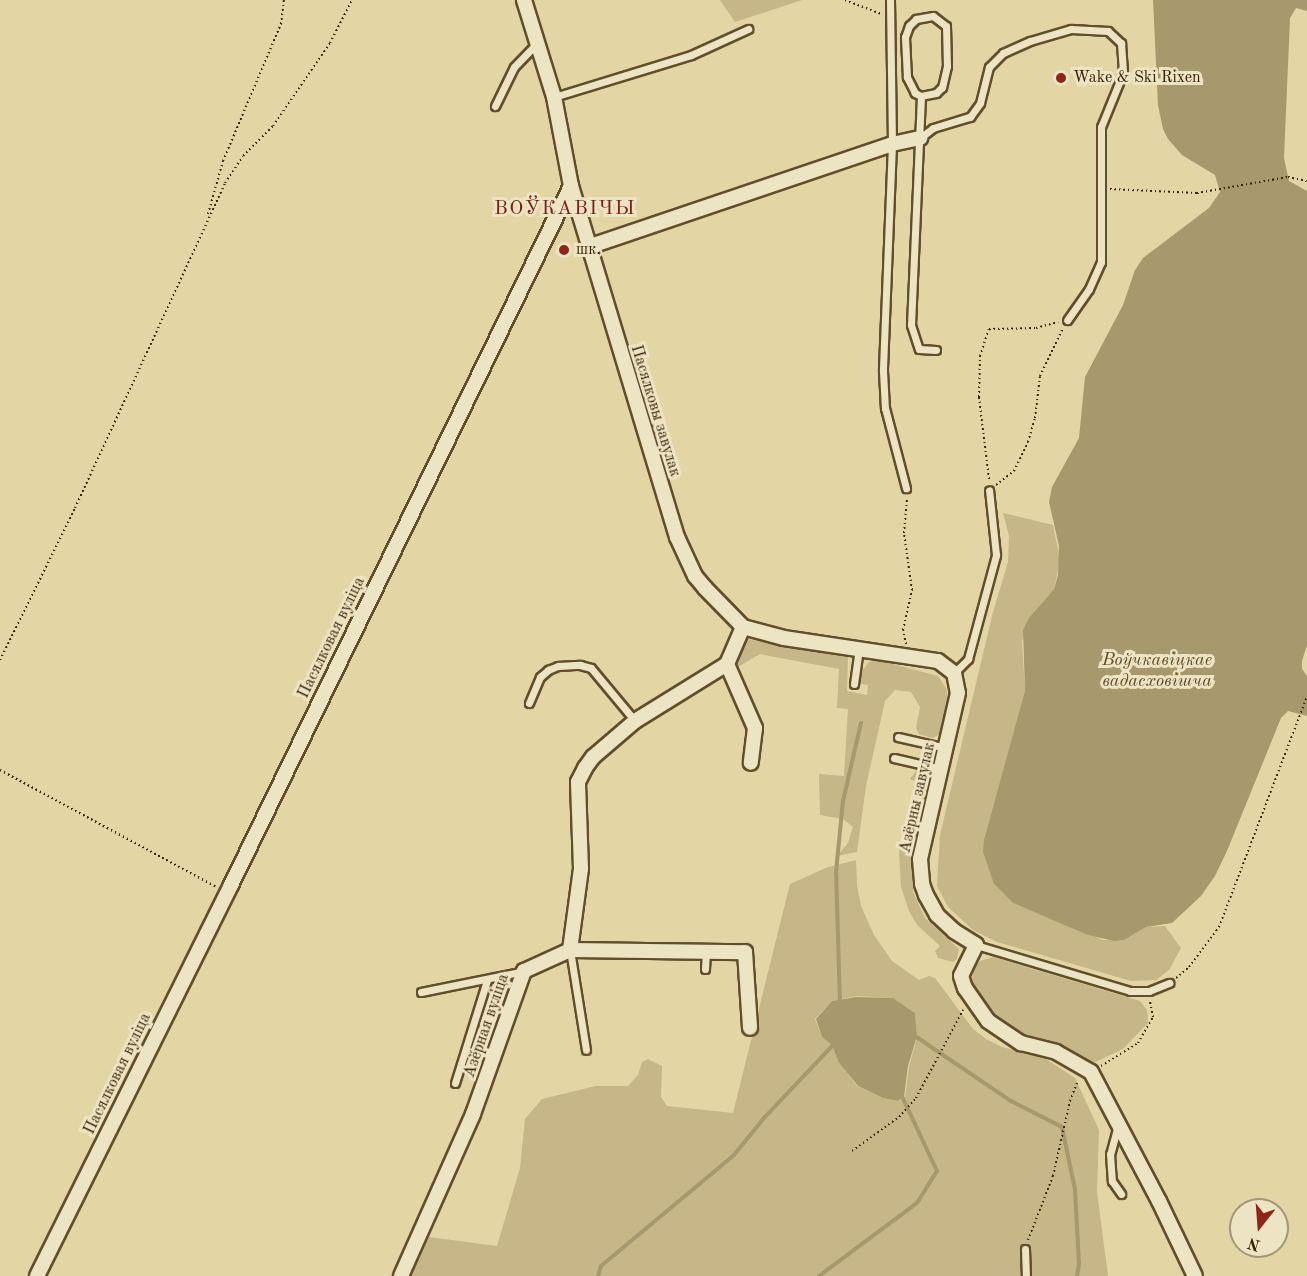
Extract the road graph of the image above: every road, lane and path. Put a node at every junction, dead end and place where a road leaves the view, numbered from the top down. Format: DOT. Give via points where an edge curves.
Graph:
graph roads {
  1 [pos="284,0"];
  2 [pos="352,0"];
  3 [pos="524,0"];
  4 [pos="845,0"];
  5 [pos="890,0"];
  6 [pos="891,17"];
  7 [pos="748,29"];
  8 [pos="536,44"];
  9 [pos="921,96"];
  10 [pos="554,97"];
  11 [pos="495,106"];
  12 [pos="920,138"];
  13 [pos="892,144"];
  14 [pos="1307,181"];
  15 [pos="571,186"];
  16 [pos="1101,188"];
  17 [pos="206,222"];
  18 [pos="588,247"];
  19 [pos="1066,320"];
  20 [pos="936,350"];
  21 [pos="906,488"];
  22 [pos="990,490"];
  23 [pos="743,627"];
  24 [pos="859,649"];
  25 [pos="908,655"];
  26 [pos="0,660"];
  27 [pos="728,664"];
  28 [pos="954,673"];
  29 [pos="854,684"];
  30 [pos="1307,696"];
  31 [pos="529,703"];
  32 [pos="635,721"];
  33 [pos="898,737"];
  34 [pos="946,748"];
  35 [pos="894,758"];
  36 [pos="751,763"];
  37 [pos="940,769"];
  38 [pos="0,770"];
  39 [pos="227,892"];
  40 [pos="976,945"];
  41 [pos="570,950"];
  42 [pos="706,952"];
  43 [pos="705,969"];
  44 [pos="524,970"];
  45 [pos="487,980"];
  46 [pos="1169,983"];
  47 [pos="1149,991"];
  48 [pos="421,992"];
  49 [pos="971,998"];
  50 [pos="750,1028"];
  51 [pos="586,1050"];
  52 [pos="1087,1069"];
  53 [pos="455,1083"];
  54 [pos="1119,1122"];
  55 [pos="852,1151"];
  56 [pos="1121,1194"];
  57 [pos="1024,1249"];
  58 [pos="36,1276"];
  59 [pos="401,1276"];
  60 [pos="1026,1276"];
  61 [pos="1195,1276"];
  1 -- 17 [label="path" via="281,24 223,161"];
  2 -- 17 [label="path" via="330,43 273,126 233,169"];
  3 -- 8 [label="street"];
  4 -- 6 [label="path"];
  5 -- 6 [label="lane"];
  6 -- 13 [label="lane"];
  7 -- 10 [label="lane" via="691,55"];
  8 -- 10 [label="street"];
  8 -- 11 [label="lane" via="514,67"];
  9 -- 9 [label="lane" via="936,93 946,77 946,26 933,16 916,19 905,37 907,77 915,93"];
  9 -- 12 [label="lane"];
  10 -- 15 [label="street"];
  12 -- 13 [label="street"];
  12 -- 16 [label="lane" via="933,128 970,117 980,103 989,67 1003,53 1071,30 1108,31 1121,43 1123,73 1101,127"];
  12 -- 20 [label="lane" via="911,325 919,349"];
  13 -- 18 [label="street"];
  13 -- 21 [label="lane" via="883,371 885,408"];
  14 -- 16 [label="path" via="1288,177 1197,193"];
  15 -- 18 [label="street, Пасялковы завулак"];
  15 -- 39 [label="street, Пасялковая вуліца"];
  16 -- 19 [label="lane" via="1101,262 1089,289"];
  17 -- 26 [label="path"];
  18 -- 23 [label="street, Пасялковы завулак" via="677,537 695,576"];
  19 -- 22 [label="path" via="1040,376 1028,442 1014,471"];
  19 -- 22 [label="path" via="1036,328 989,329 980,356 979,397"];
  21 -- 25 [label="path" via="904,533 912,590 903,630"];
  22 -- 28 [label="lane" via="996,555 968,659"];
  23 -- 24 [label="street" via="784,638"];
  23 -- 27 [label="street"];
  24 -- 25 [label="street"];
  24 -- 29 [label="lane"];
  25 -- 28 [label="street" via="938,661"];
  27 -- 32 [label="street"];
  27 -- 36 [label="street" via="755,728"];
  28 -- 34 [label="street, Азёрны завулак" via="958,693"];
  30 -- 46 [label="path" via="1220,927 1190,967"];
  31 -- 32 [label="lane" via="540,677 548,670 580,665 591,668"];
  32 -- 41 [label="street" via="593,757 578,782 581,868"];
  33 -- 34 [label="lane"];
  34 -- 37 [label="street, Азёрны завулак"];
  35 -- 37 [label="lane"];
  37 -- 40 [label="street, Азёрны завулак" via="922,847 922,884 937,915"];
  38 -- 39 [label="path"];
  39 -- 58 [label="street, Пасялковая вуліца"];
  40 -- 47 [label="lane" via="1130,991"];
  40 -- 49 [label="street" via="961,976"];
  41 -- 42 [label="street"];
  41 -- 44 [label="street, Азёрная вуліца"];
  41 -- 51 [label="lane"];
  42 -- 43 [label="lane"];
  42 -- 50 [label="street" via="745,952"];
  44 -- 45 [label="lane"];
  44 -- 59 [label="street, Азёрная вуліца" via="473,1114"];
  45 -- 48 [label="lane"];
  45 -- 53 [label="lane"];
  46 -- 47 [label="lane"];
  47 -- 52 [label="path" via="1153,1017 1138,1044"];
  49 -- 52 [label="street" via="988,1021 1005,1034 1056,1052"];
  49 -- 55 [label="path" via="916,1098 899,1118"];
  52 -- 54 [label="street"];
  52 -- 57 [label="path" via="1070,1101 1053,1176"];
  54 -- 56 [label="lane" via="1110,1154 1112,1181"];
  54 -- 61 [label="street"];
  57 -- 60 [label="lane"];
}
